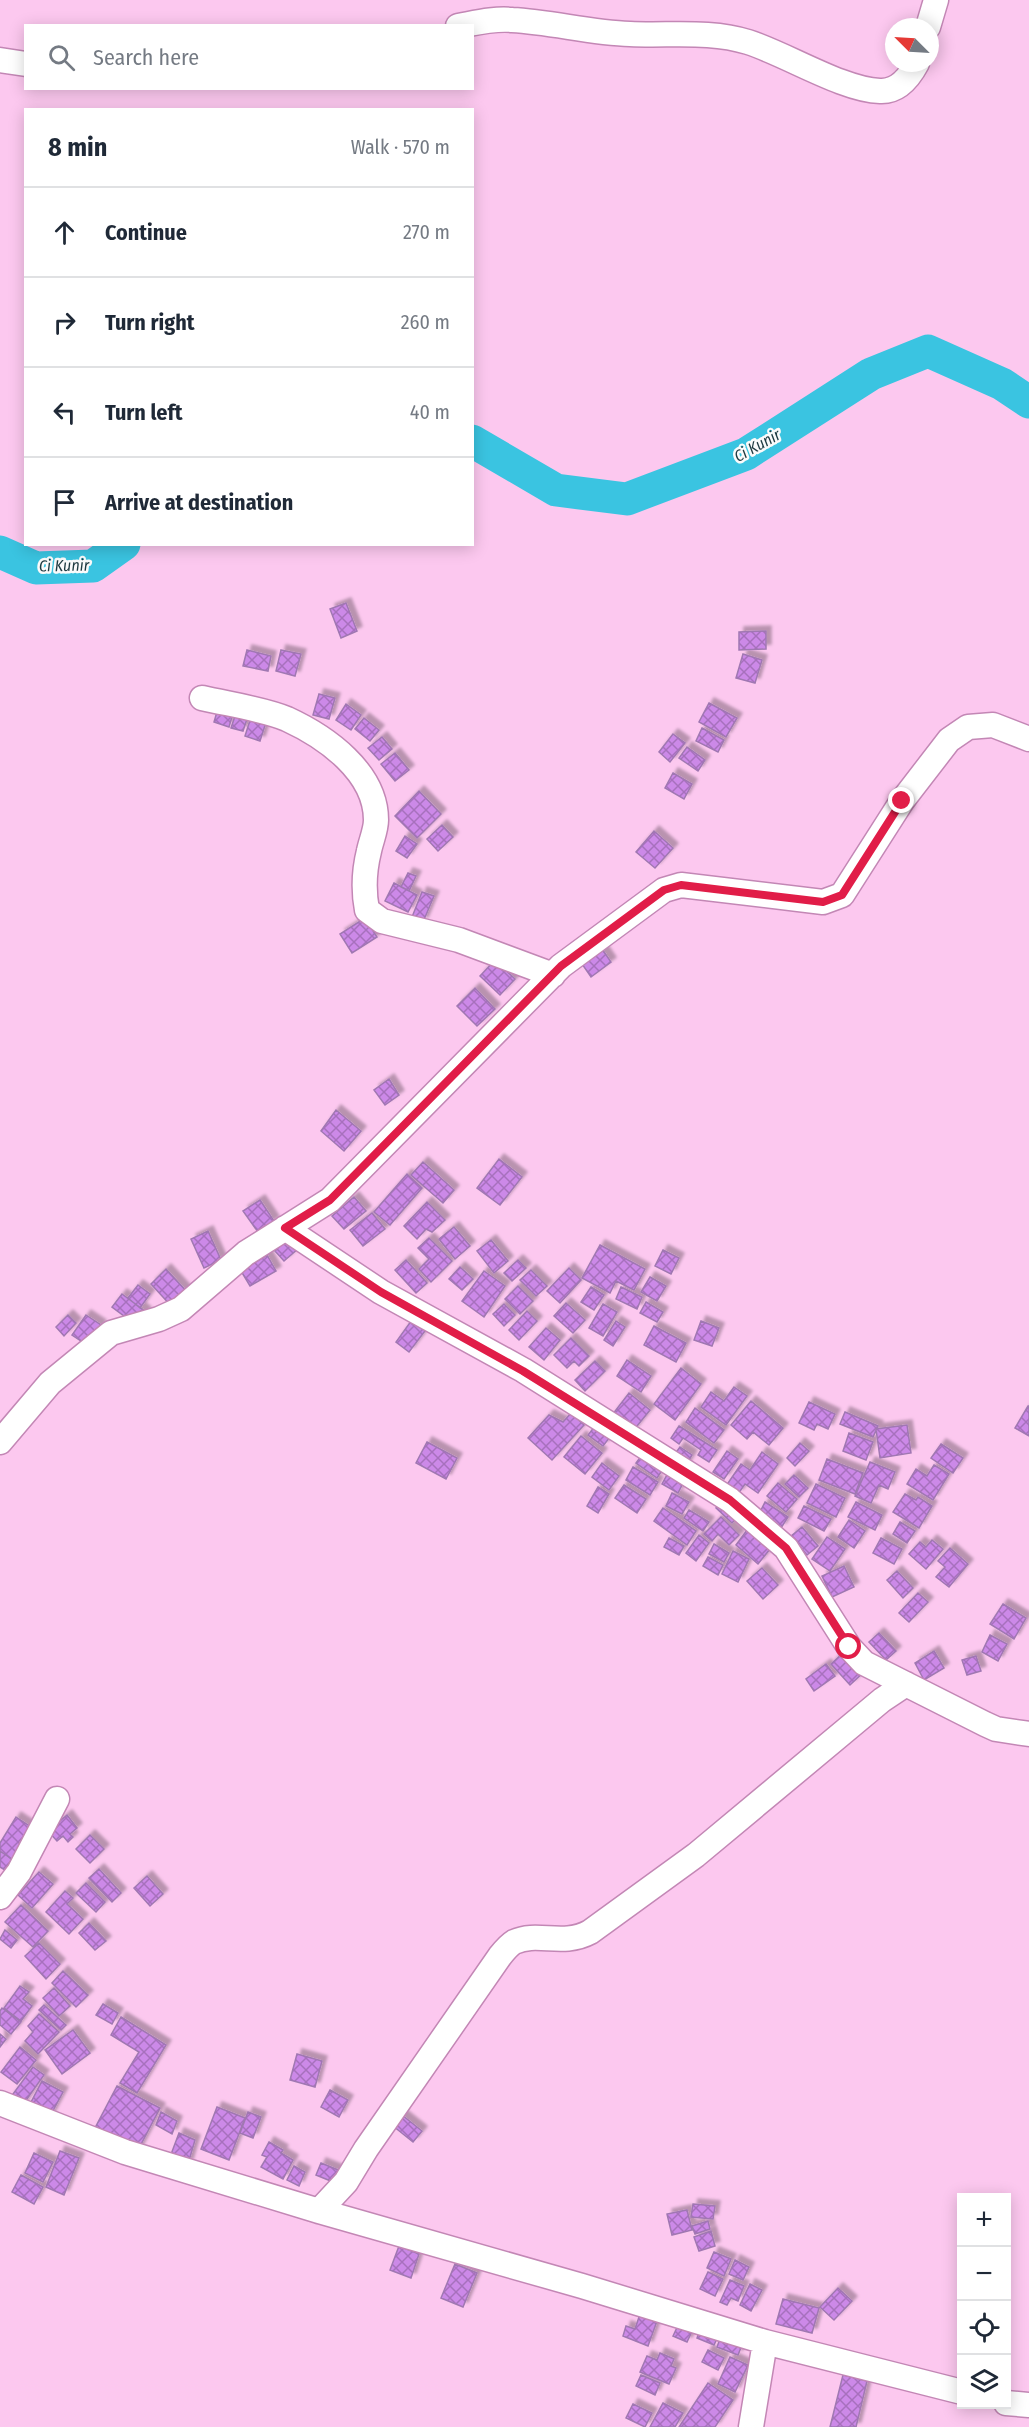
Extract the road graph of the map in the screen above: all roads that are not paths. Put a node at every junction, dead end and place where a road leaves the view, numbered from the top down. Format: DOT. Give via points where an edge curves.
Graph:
graph roads {
  1 [pos="936,0"];
  2 [pos="931,18"];
  3 [pos="473,24"];
  4 [pos="0,60"];
  5 [pos="24,64"];
  6 [pos="912,72"];
  7 [pos="202,698"];
  8 [pos="1029,739"];
  9 [pos="553,975"];
  10 [pos="285,1228"];
  11 [pos="0,1442"];
  12 [pos="906,1684"];
  13 [pos="1029,1734"];
  14 [pos="57,1799"];
  15 [pos="0,1897"];
  16 [pos="0,2103"];
  17 [pos="319,2211"];
  18 [pos="765,2342"];
  19 [pos="957,2391"];
  20 [pos="1011,2403"];
  21 [pos="1029,2405"];
  22 [pos="751,2427"];
  1 -- 2 [label="street"];
  3 -- 6 [label="street" via="510,19 629,34 716,34 746,41 849,84 878,91 890,91"];
  4 -- 5 [label="street"];
  7 -- 9 [label="street" via="285,718 325,740 357,770 372,790 376,821 363,889 367,910 382,921 459,940"];
  8 -- 9 [label="street" via="993,726 968,727 949,740 902,801 842,895 823,902 681,885 664,890"];
  9 -- 10 [label="street" via="330,1200"];
  10 -- 11 [label="street" via="246,1253 181,1309 101,1340 50,1383"];
  10 -- 12 [label="street" via="381,1292 523,1371 730,1500 786,1548 855,1655"];
  12 -- 13 [label="street" via="996,1729"];
  12 -- 17 [label="street" via="696,1856 590,1932 578,1939 529,1938 513,1943 500,1956 346,2182"];
  14 -- 15 [label="street" via="19,1872"];
  16 -- 17 [label="street" via="125,2152"];
  17 -- 18 [label="street"];
  18 -- 19 [label="street"];
  18 -- 22 [label="street"];
  20 -- 21 [label="street"];
}
